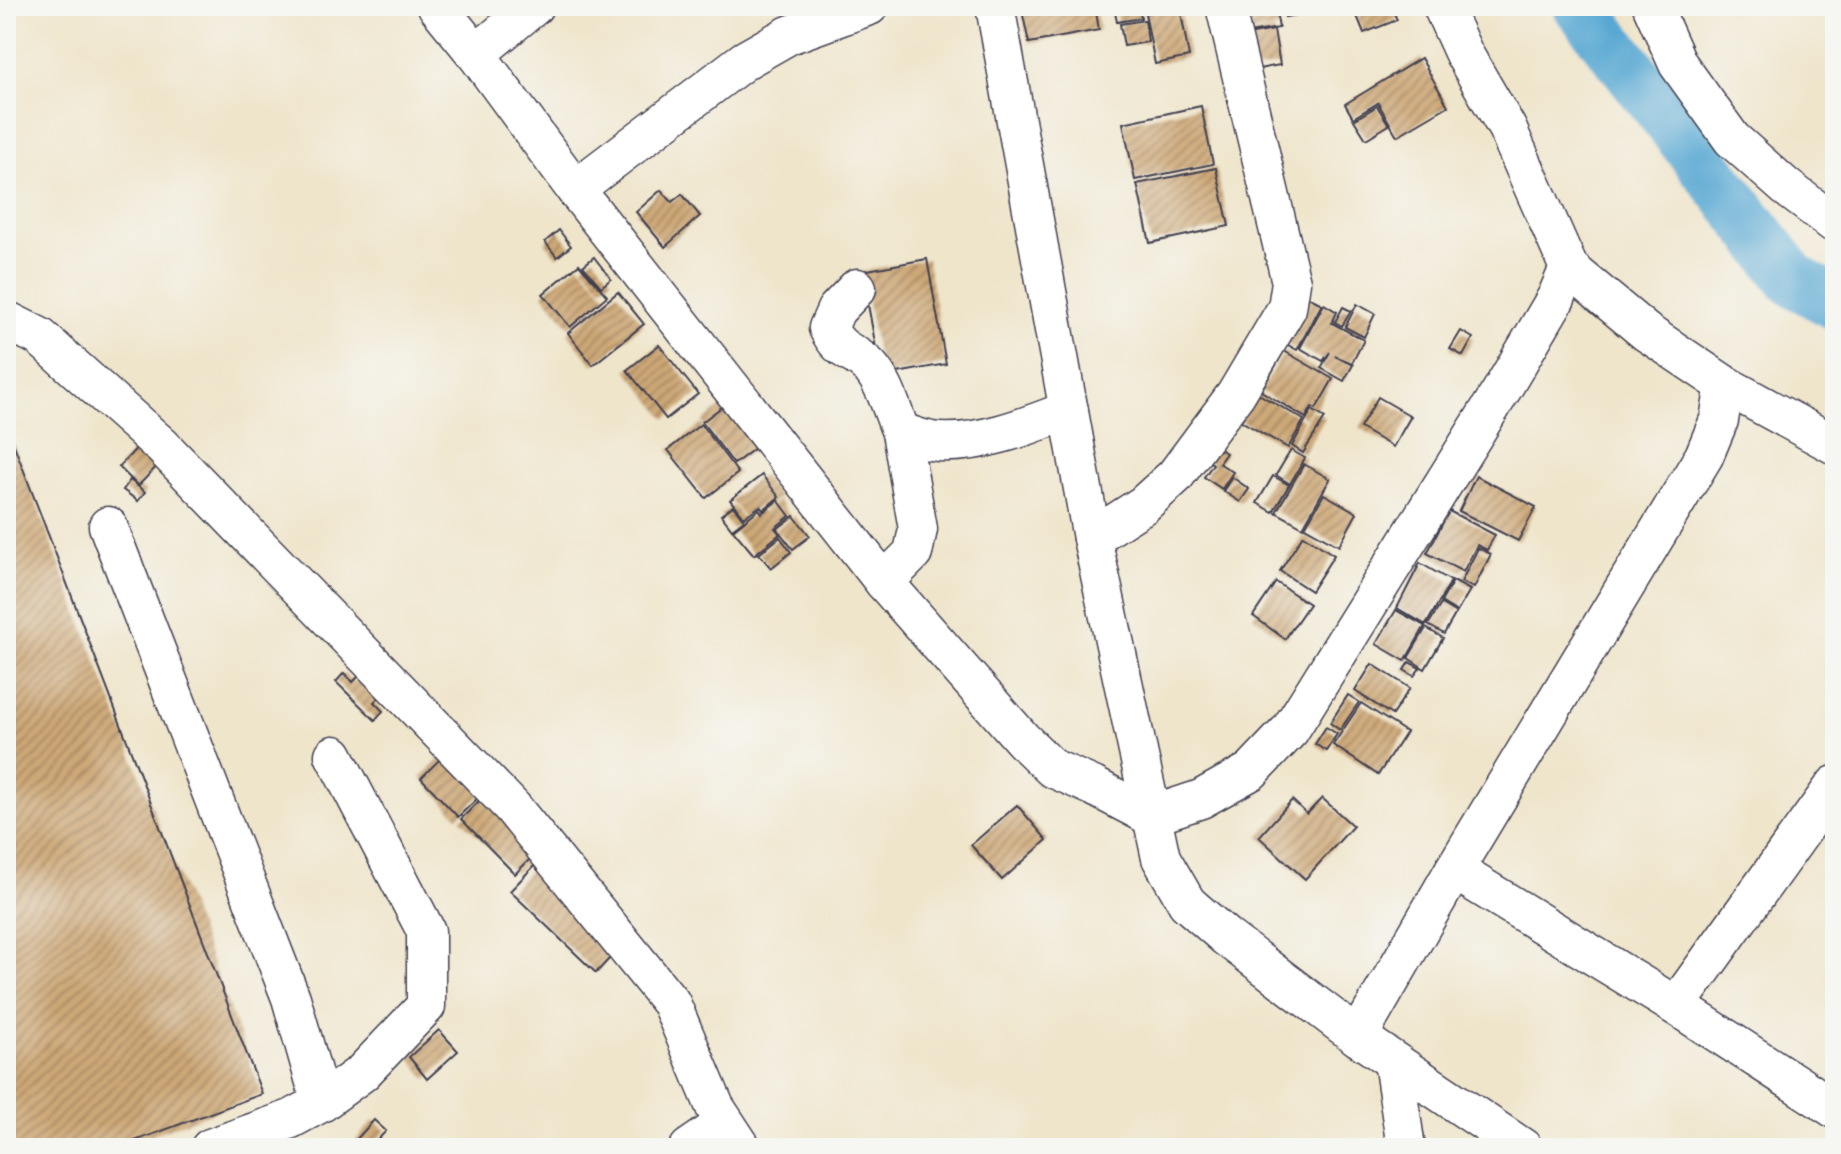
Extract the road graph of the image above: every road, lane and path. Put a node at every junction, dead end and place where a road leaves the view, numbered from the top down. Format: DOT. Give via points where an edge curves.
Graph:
graph roads {
  1 [pos="437,6"];
  2 [pos="534,6"];
  3 [pos="869,6"];
  4 [pos="995,6"];
  5 [pos="1225,6"];
  6 [pos="1442,6"];
  7 [pos="1652,6"];
  8 [pos="476,54"];
  9 [pos="575,189"];
  10 [pos="1835,224"];
  11 [pos="1569,268"];
  12 [pos="857,288"];
  13 [pos="6,320"];
  14 [pos="1725,385"];
  15 [pos="1069,410"];
  16 [pos="901,432"];
  17 [pos="1835,445"];
  18 [pos="108,526"];
  19 [pos="1092,538"];
  20 [pos="884,582"];
  21 [pos="334,755"];
  22 [pos="1835,785"];
  23 [pos="1150,816"];
  24 [pos="1454,870"];
  25 [pos="1676,1006"];
  26 [pos="1358,1037"];
  27 [pos="1393,1061"];
  28 [pos="321,1103"];
  29 [pos="1835,1109"];
  30 [pos="734,1135"];
  31 [pos="210,1148"];
  32 [pos="689,1148"];
  33 [pos="1406,1148"];
  34 [pos="1523,1148"];
  1 -- 8 [label="street"];
  2 -- 8 [label="street"];
  3 -- 9 [label="street" via="789,35 745,60"];
  4 -- 15 [label="street"];
  5 -- 19 [label="street" via="1291,282 1287,308 1236,394 1175,476 1143,505"];
  6 -- 11 [label="street" via="1507,128"];
  7 -- 10 [label="street" via="1678,64 1732,139"];
  8 -- 9 [label="street"];
  9 -- 20 [label="street"];
  11 -- 14 [label="street" via="1646,332"];
  11 -- 23 [label="street" via="1503,388 1290,730 1251,771 1201,799"];
  12 -- 16 [label="street" via="836,310 828,328 835,344 869,366"];
  13 -- 30 [label="street" via="40,337 162,446 512,807 671,1003 715,1107"];
  14 -- 17 [label="street"];
  14 -- 24 [label="street" via="1719,420 1704,456"];
  15 -- 16 [label="street" via="1013,431 952,441"];
  15 -- 19 [label="street"];
  16 -- 20 [label="street" via="918,529 913,553"];
  18 -- 28 [label="street" via="291,998"];
  19 -- 23 [label="street"];
  20 -- 23 [label="street" via="1052,768"];
  21 -- 28 [label="street" via="426,931 426,1006 362,1073"];
  22 -- 25 [label="street"];
  23 -- 26 [label="street" via="1161,858 1187,903"];
  24 -- 25 [label="street"];
  24 -- 26 [label="street"];
  25 -- 29 [label="street"];
  26 -- 27 [label="street"];
  27 -- 33 [label="street"];
  27 -- 34 [label="street"];
  28 -- 31 [label="street"];
  30 -- 32 [label="street"];
}
